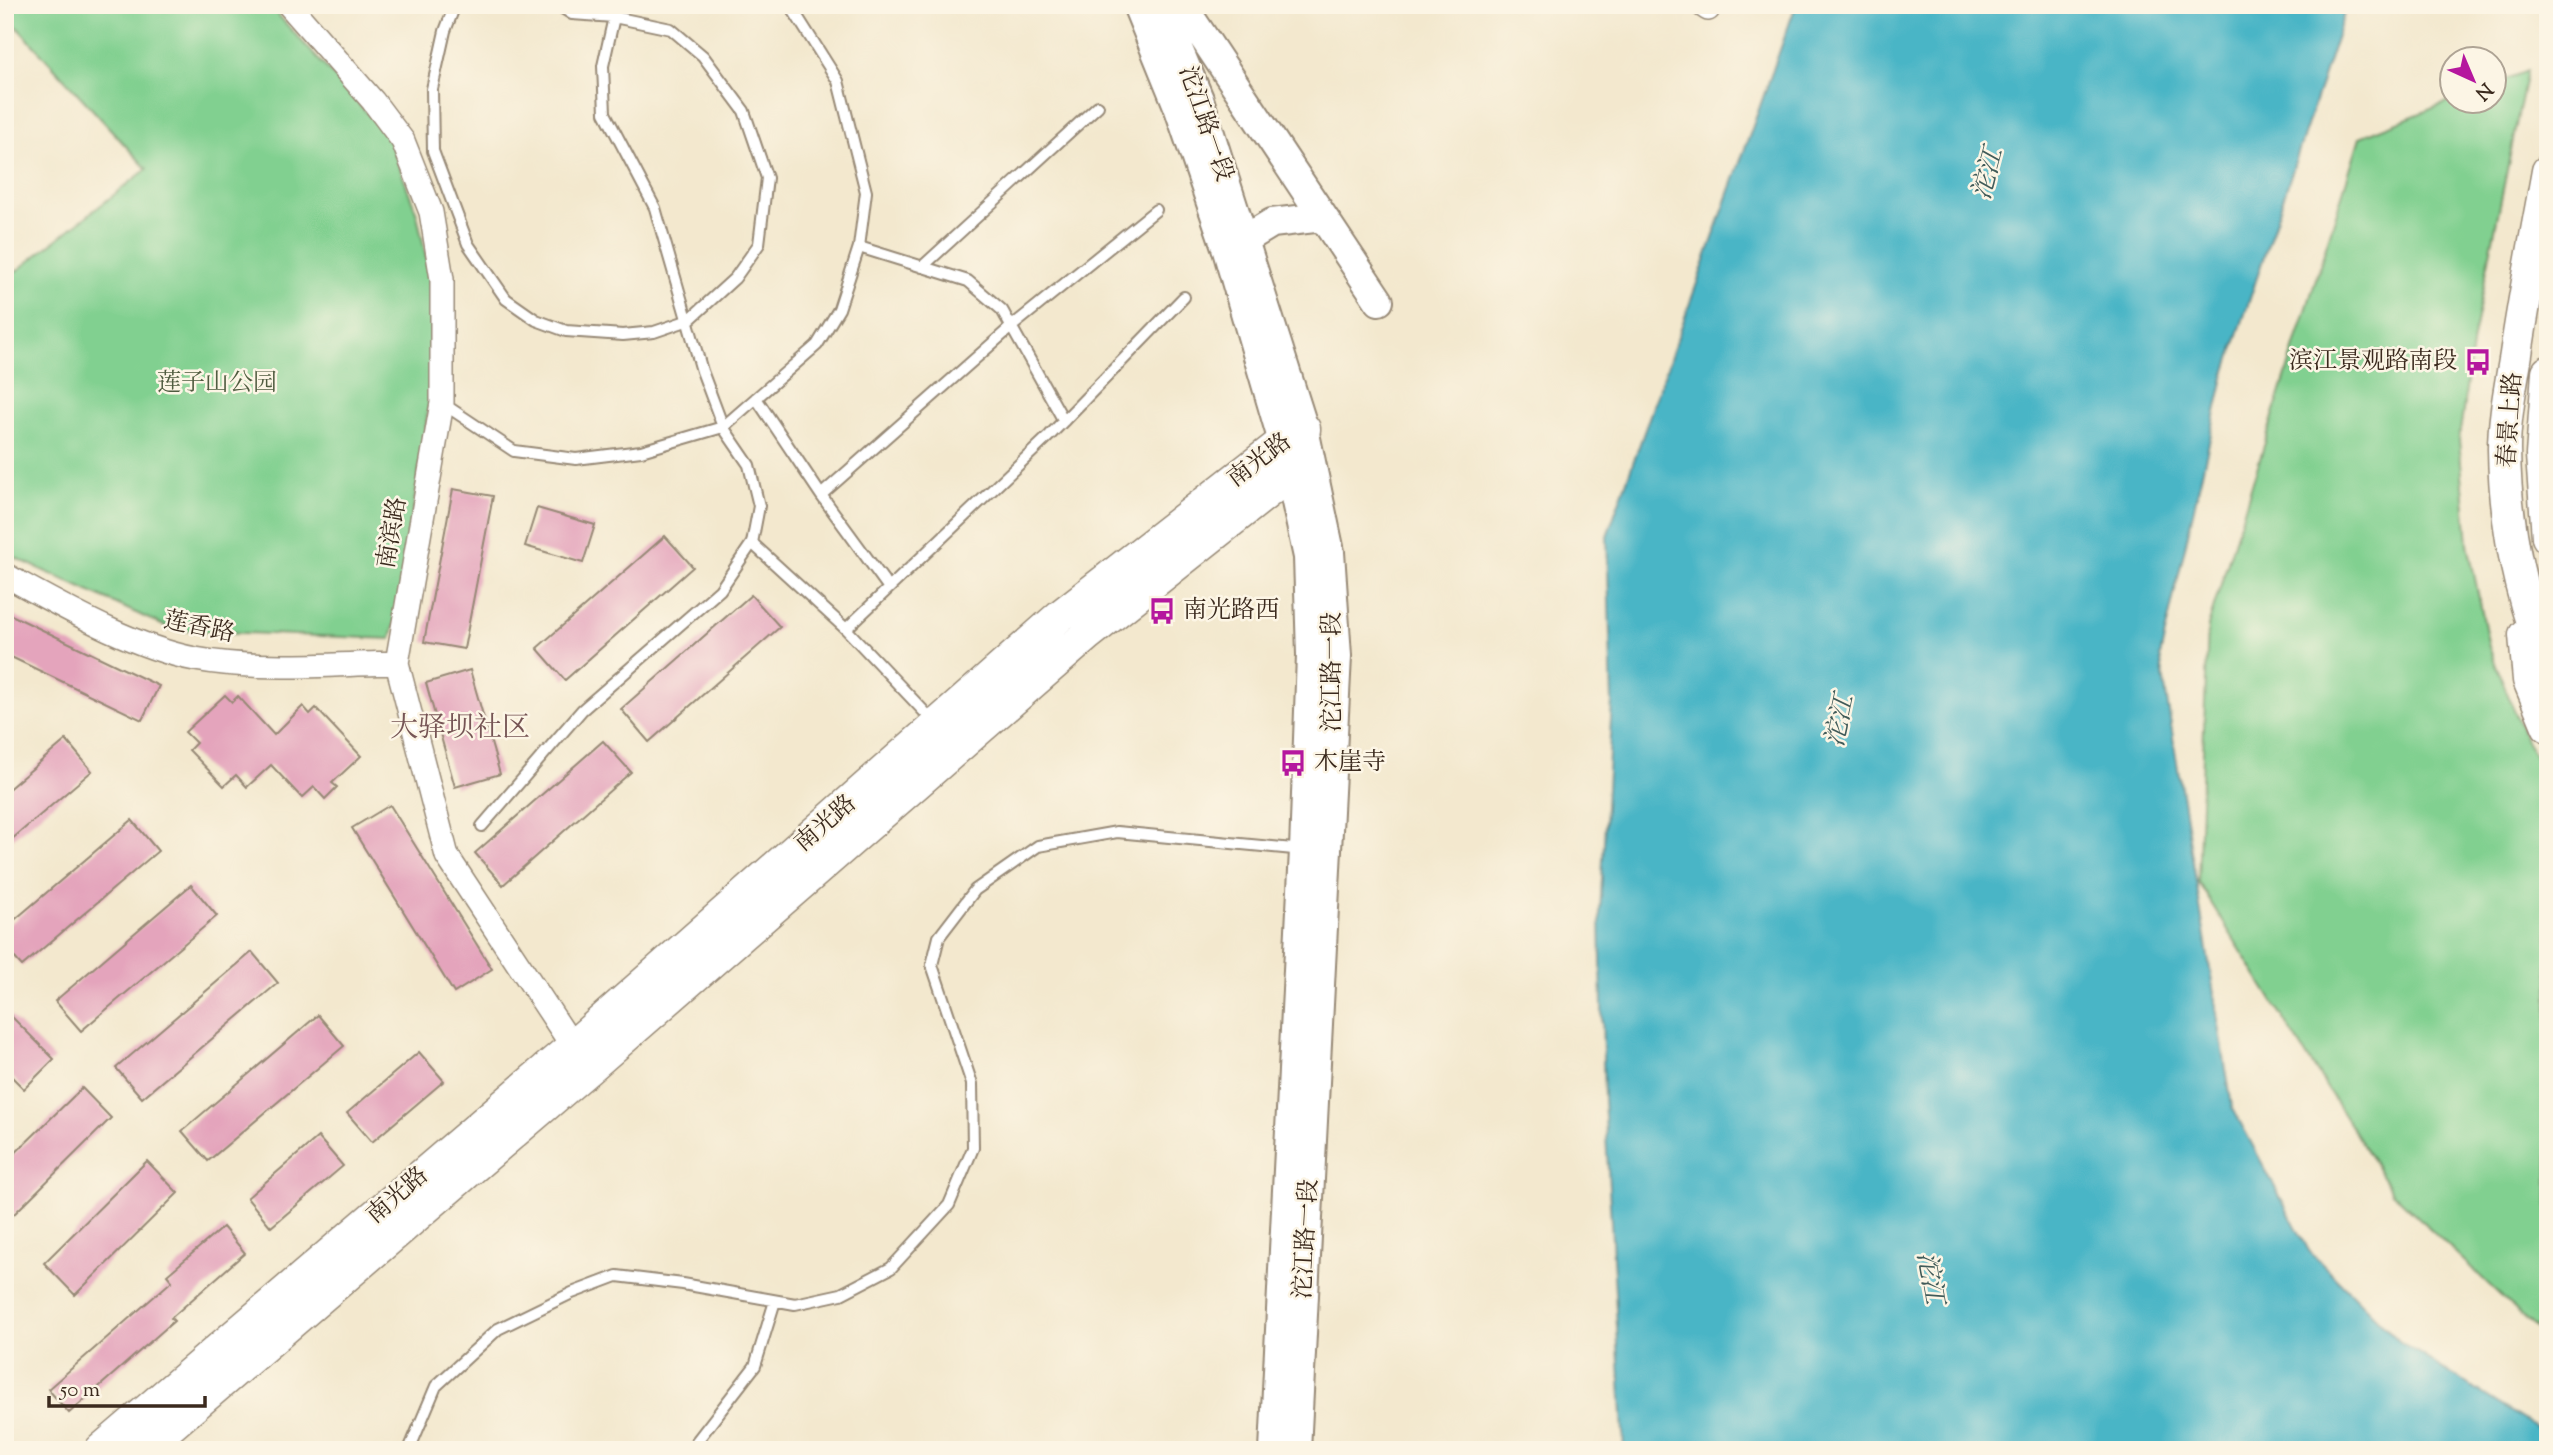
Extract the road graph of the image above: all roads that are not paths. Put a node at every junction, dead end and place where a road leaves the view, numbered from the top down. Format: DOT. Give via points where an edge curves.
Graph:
graph roads {
  1 [pos="289,5"];
  2 [pos="455,5"];
  3 [pos="558,5"];
  4 [pos="790,5"];
  5 [pos="1137,5"];
  6 [pos="1160,5"];
  7 [pos="1182,5"];
  8 [pos="614,17"];
  9 [pos="1098,106"];
  10 [pos="2548,171"];
  11 [pos="1156,210"];
  12 [pos="1322,217"];
  13 [pos="1244,240"];
  14 [pos="859,247"];
  15 [pos="922,267"];
  16 [pos="1184,297"];
  17 [pos="1379,301"];
  18 [pos="689,320"];
  19 [pos="1011,327"];
  20 [pos="2548,372"];
  21 [pos="756,398"];
  22 [pos="442,403"];
  23 [pos="1064,421"];
  24 [pos="723,427"];
  25 [pos="1294,435"];
  26 [pos="1289,475"];
  27 [pos="821,495"];
  28 [pos="2548,537"];
  29 [pos="752,543"];
  30 [pos="2518,571"];
  31 [pos="5,575"];
  32 [pos="889,588"];
  33 [pos="846,629"];
  34 [pos="397,663"];
  35 [pos="2548,666"];
  36 [pos="937,725"];
  37 [pos="2548,726"];
  38 [pos="482,826"];
  39 [pos="1316,853"];
  40 [pos="580,1058"];
  41 [pos="775,1301"];
  42 [pos="101,1450"];
  43 [pos="142,1450"];
  44 [pos="409,1450"];
  45 [pos="690,1450"];
  46 [pos="1274,1450"];
  47 [pos="1296,1450"];
  1 -- 22 [label="street, 南滨路" via="403,141 431,212 442,279"];
  2 -- 18 [label="lane" via="432,89 433,151 468,244 506,299 536,320 566,331 624,335 654,332"];
  3 -- 8 [label="lane" via="572,14"];
  4 -- 14 [label="lane" via="838,82 866,192"];
  5 -- 25 [label="street, 沱江路一段" via="1178,106"];
  6 -- 13 [label="street, 沱江路一段" via="1199,99"];
  7 -- 12 [label="street"];
  8 -- 18 [label="lane" via="603,66 605,113 655,208"];
  8 -- 18 [label="lane" via="671,29 703,56 744,110 767,178 759,244 735,278"];
  9 -- 15 [label="lane"];
  10 -- 30 [label="main road, 春景上路" via="2504,447"];
  11 -- 19 [label="lane"];
  12 -- 13 [label="street" via="1272,223"];
  12 -- 17 [label="street"];
  13 -- 25 [label="street, 沱江路一段"];
  14 -- 15 [label="lane"];
  14 -- 21 [label="lane" via="839,309 817,345"];
  15 -- 19 [label="lane" via="968,281 1002,310"];
  16 -- 23 [label="lane"];
  18 -- 24 [label="lane"];
  19 -- 23 [label="lane"];
  19 -- 27 [label="lane"];
  20 -- 28 [label="main road, 春景上路" via="2542,455"];
  21 -- 24 [label="lane"];
  21 -- 27 [label="lane"];
  22 -- 24 [label="lane" via="514,451 576,459 641,451"];
  22 -- 34 [label="street, 南滨路"];
  23 -- 32 [label="lane"];
  24 -- 29 [label="lane" via="749,465 760,506"];
  25 -- 26 [label="main road, 南光路"];
  25 -- 36 [label="main road, 南光路" via="1060,615"];
  25 -- 39 [label="street, 沱江路一段" via="1330,552 1337,656"];
  26 -- 39 [label="street, 沱江路一段" via="1308,557"];
  26 -- 40 [label="main road, 南光路" via="1087,635"];
  27 -- 32 [label="lane"];
  29 -- 33 [label="lane"];
  29 -- 38 [label="lane" via="720,590 582,710"];
  30 -- 35 [label="main road, 春景上路" via="2532,628"];
  30 -- 37 [label="main road" via="2529,680"];
  31 -- 34 [label="street, 莲香路" via="120,633 194,659 252,665"];
  32 -- 33 [label="lane"];
  33 -- 36 [label="lane"];
  34 -- 40 [label="street, 南滨路" via="447,856"];
  36 -- 40 [label="main road, 南光路"];
  39 -- 41 [label="lane" via="1117,832 1038,846 975,890 939,937 932,965 972,1084 973,1148 949,1205 891,1268 841,1294 795,1304"];
  39 -- 46 [label="street, 沱江路一段"];
  39 -- 47 [label="street, 沱江路一段"];
  40 -- 42 [label="main road, 南光路"];
  40 -- 43 [label="main road, 南光路"];
  41 -- 44 [label="lane" via="617,1276 572,1293 498,1329 436,1386"];
  41 -- 45 [label="lane" via="755,1366"];
}
